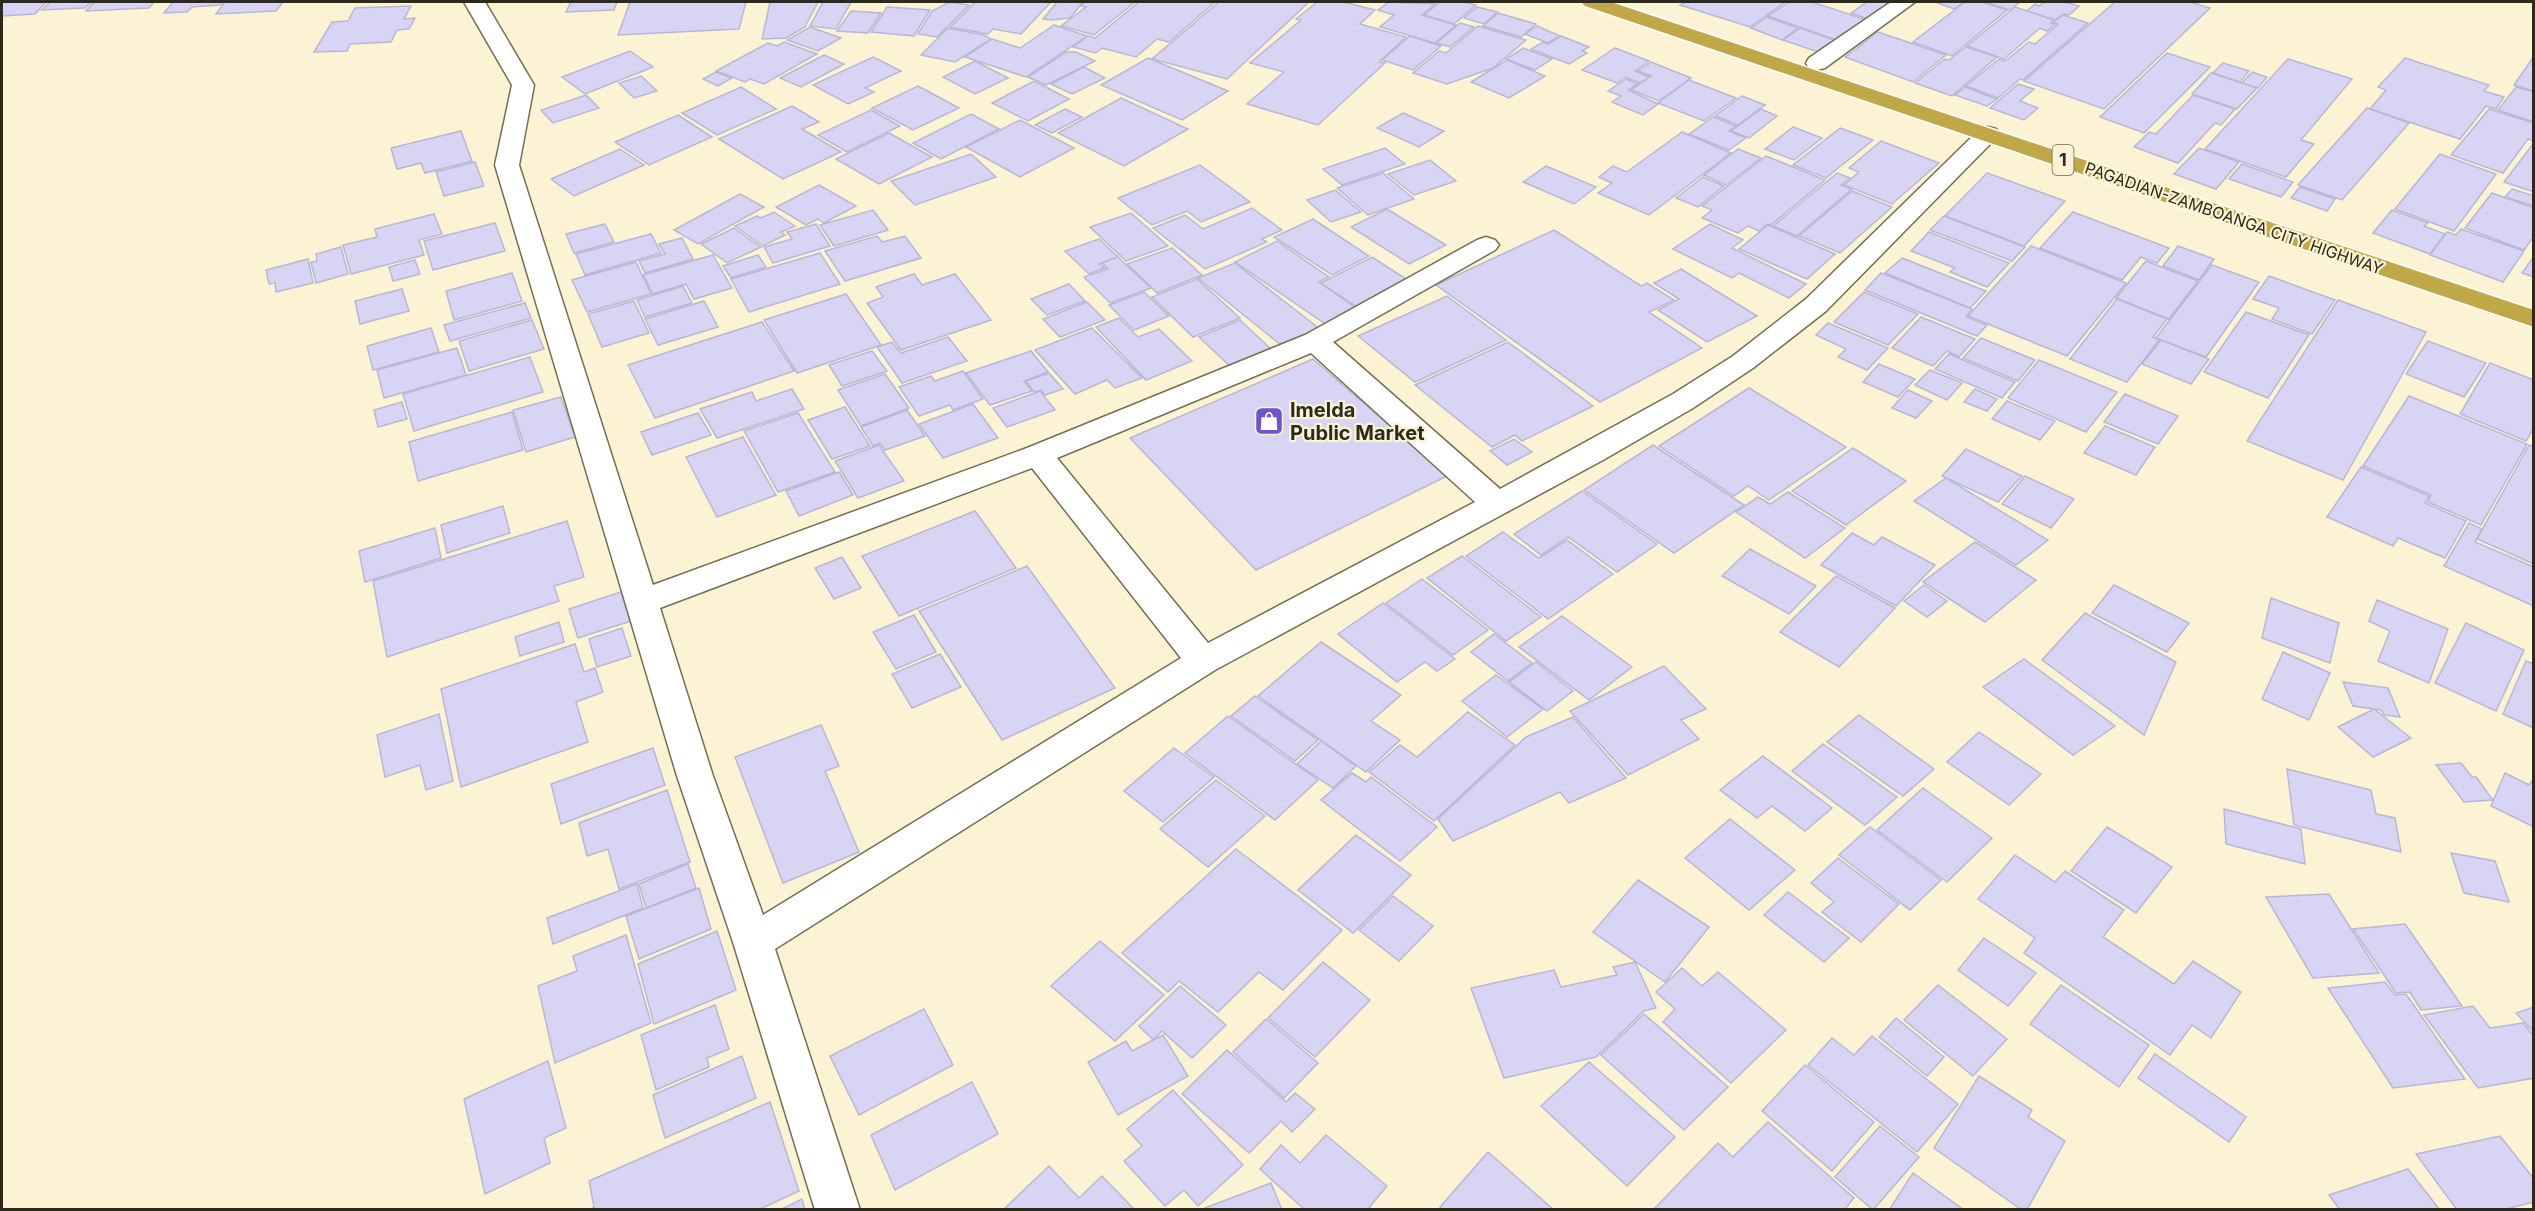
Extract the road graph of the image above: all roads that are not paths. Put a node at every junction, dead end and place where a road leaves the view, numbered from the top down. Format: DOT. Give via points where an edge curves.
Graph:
graph roads {
  1 [pos="475,2"];
  2 [pos="1592,2"];
  3 [pos="1629,2"];
  4 [pos="1904,2"];
  5 [pos="1817,63"];
  6 [pos="1988,134"];
  7 [pos="1486,245"];
  8 [pos="2534,303"];
  9 [pos="2534,319"];
  10 [pos="1315,341"];
  11 [pos="1038,455"];
  12 [pos="1498,505"];
  13 [pos="642,602"];
  14 [pos="1203,661"];
  15 [pos="753,942"];
  16 [pos="838,1209"];
  1 -- 13 [label="street" via="524,85 507,165"];
  2 -- 6 [label="highway, PAGADIAN-ZAMBOANGA CITY HIGHWAY / 1"];
  3 -- 5 [label="highway, PAGADIAN-ZAMBOANGA CITY HIGHWAY / 1"];
  4 -- 5 [label="street"];
  5 -- 8 [label="highway, PAGADIAN-ZAMBOANGA CITY HIGHWAY / 1"];
  6 -- 9 [label="highway, PAGADIAN-ZAMBOANGA CITY HIGHWAY / 1"];
  6 -- 12 [label="street" via="1816,306 1743,362 1673,407"];
  7 -- 10 [label="street"];
  10 -- 11 [label="street"];
  10 -- 12 [label="street"];
  11 -- 13 [label="street"];
  11 -- 14 [label="street"];
  12 -- 14 [label="street"];
  13 -- 15 [label="street" via="695,776"];
  14 -- 15 [label="street"];
  15 -- 16 [label="street"];
}
